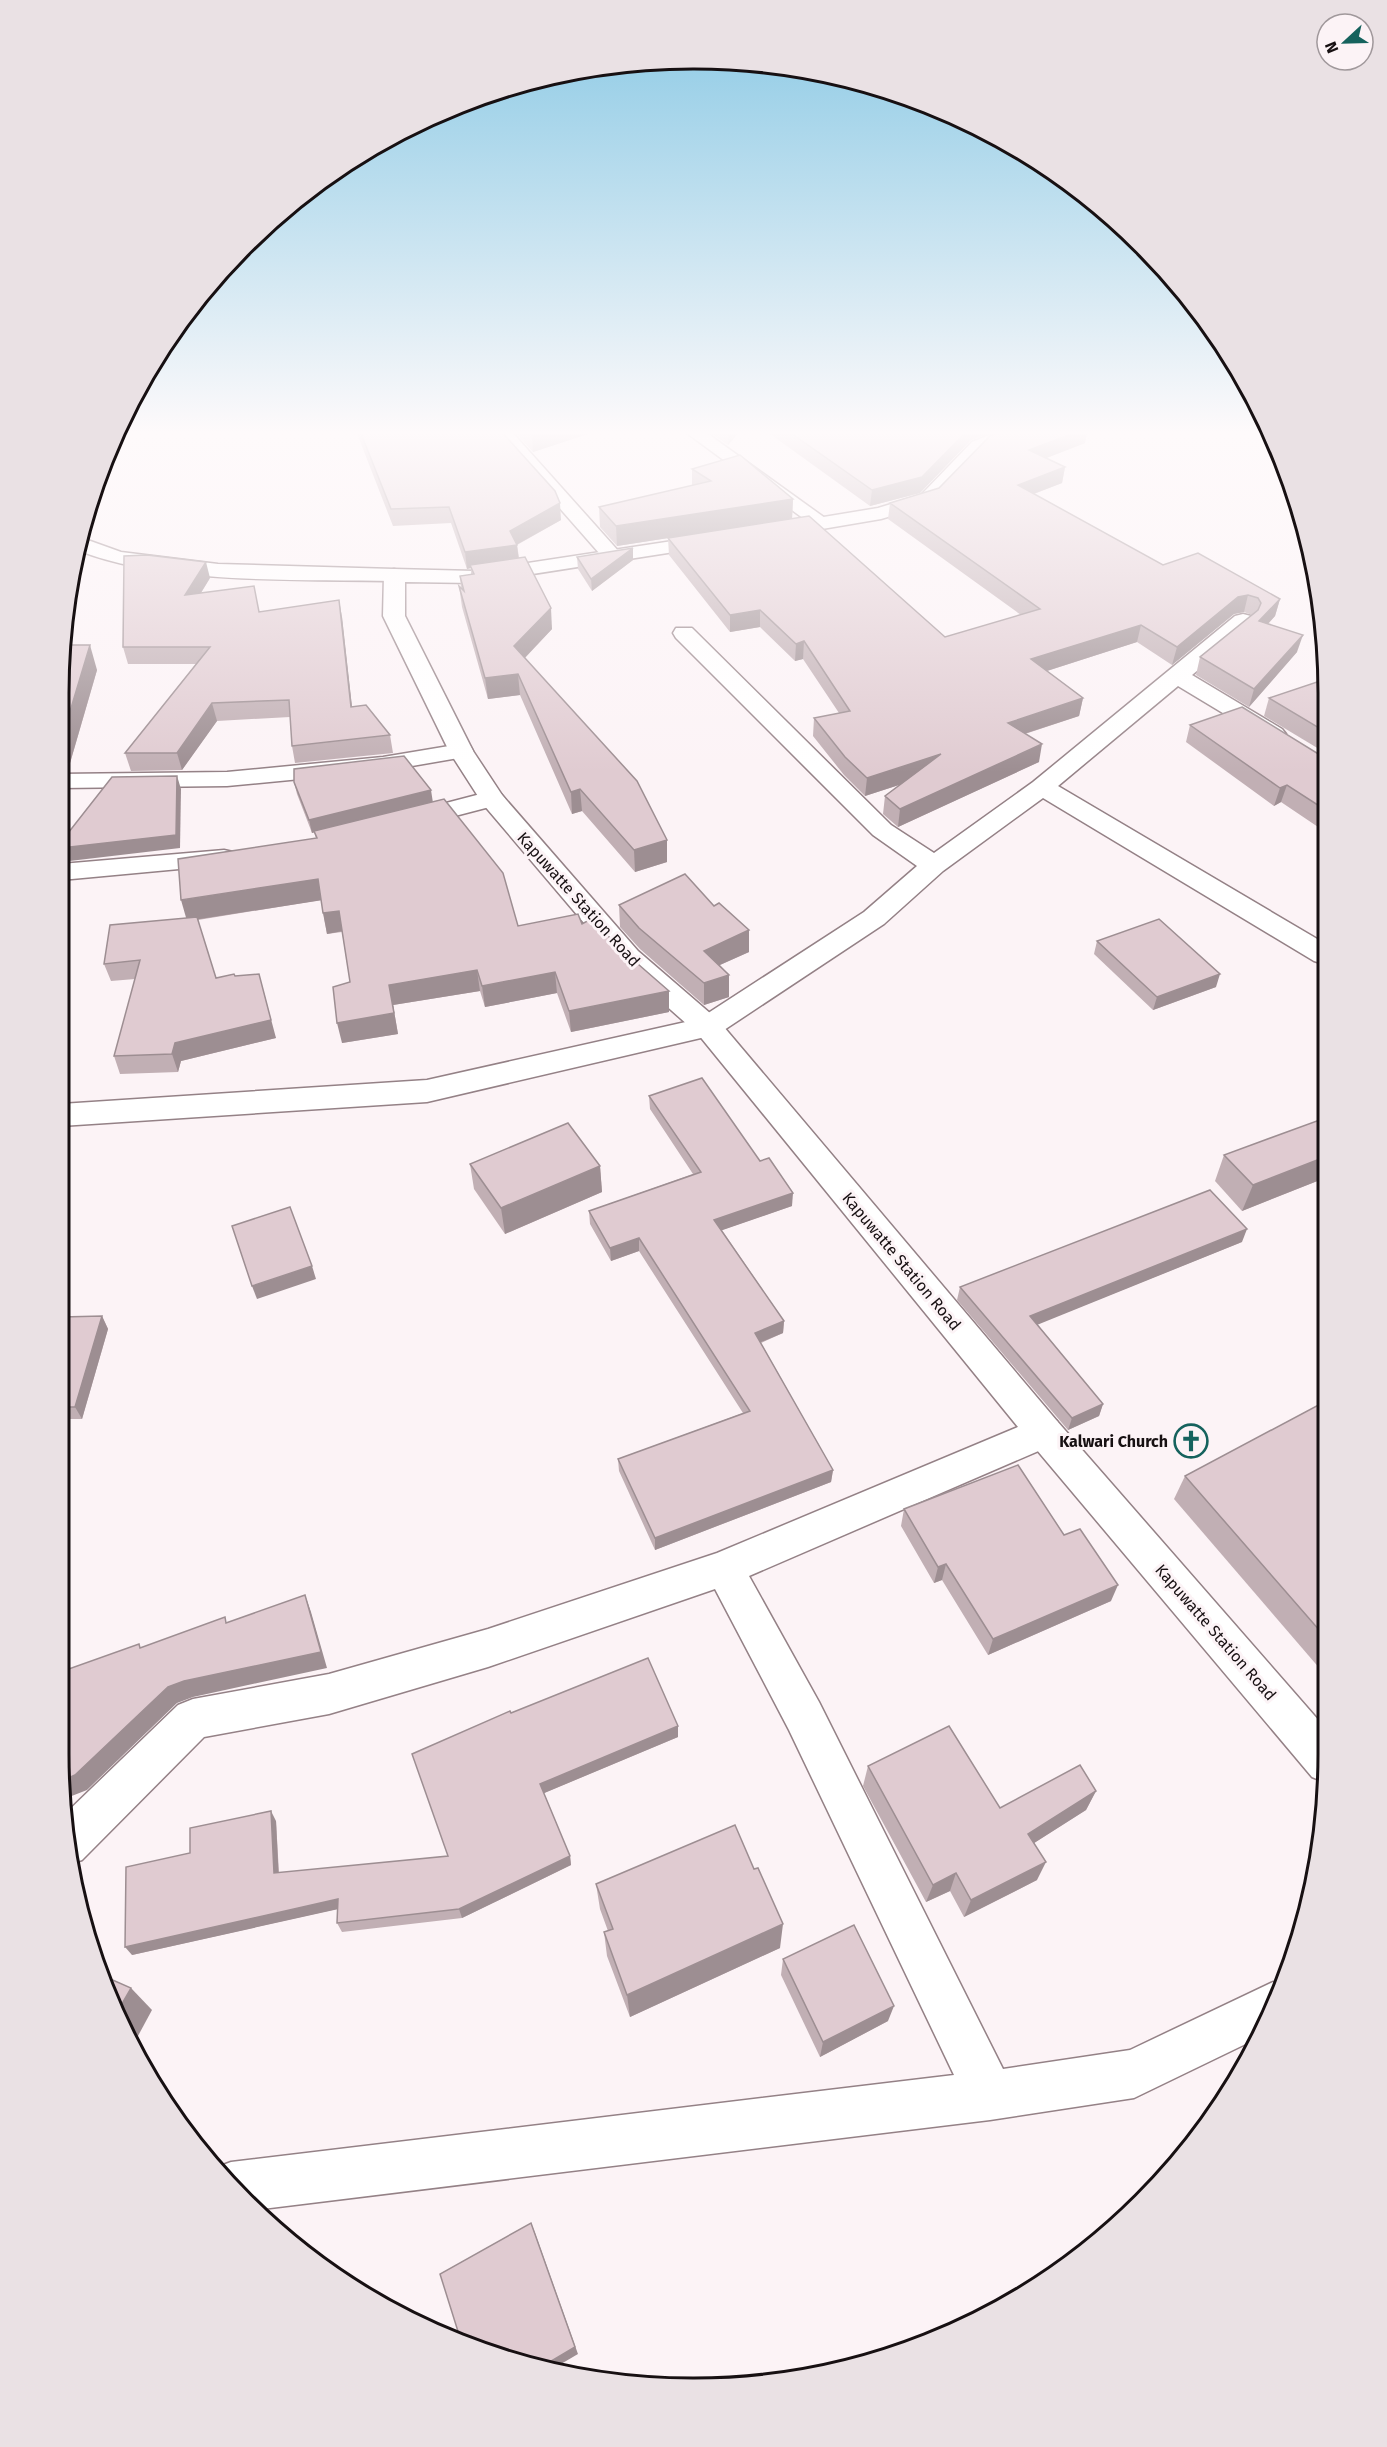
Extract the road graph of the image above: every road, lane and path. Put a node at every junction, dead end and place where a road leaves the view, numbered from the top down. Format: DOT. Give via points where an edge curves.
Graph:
graph roads {
  1 [pos="603,545"];
  2 [pos="688,545"];
  3 [pos="87,546"];
  4 [pos="614,558"];
  5 [pos="394,575"];
  6 [pos="1244,621"];
  7 [pos="684,633"];
  8 [pos="1178,676"];
  9 [pos="1296,748"];
  10 [pos="461,751"];
  11 [pos="69,781"];
  12 [pos="1042,787"];
  13 [pos="492,799"];
  14 [pos="381,827"];
  15 [pos="244,856"];
  16 [pos="934,865"];
  17 [pos="69,871"];
  18 [pos="1318,951"];
  19 [pos="708,1027"];
  20 [pos="69,1115"];
  21 [pos="1044,1432"];
  22 [pos="724,1568"];
  23 [pos="1318,1752"];
  24 [pos="74,1836"];
  25 [pos="1262,2011"];
  26 [pos="990,2096"];
  27 [pos="243,2186"];
  1 -- 4 [label="street"];
  2 -- 4 [label="street"];
  3 -- 5 [label="street" via="117,558 218,570"];
  4 -- 5 [label="street" via="475,578"];
  5 -- 10 [label="street, Kapuwatte Station Road" via="394,616"];
  6 -- 8 [label="street"];
  7 -- 16 [label="street" via="882,830"];
  8 -- 9 [label="street"];
  8 -- 12 [label="street"];
  10 -- 11 [label="street" via="383,764 227,778"];
  10 -- 13 [label="street, Kapuwatte Station Road"];
  12 -- 16 [label="street"];
  12 -- 18 [label="street"];
  13 -- 14 [label="street"];
  13 -- 19 [label="street, Kapuwatte Station Road" via="628,957"];
  15 -- 17 [label="street"];
  16 -- 19 [label="street" via="874,918"];
  19 -- 20 [label="street" via="427,1091"];
  19 -- 21 [label="street, Kapuwatte Station Road"];
  21 -- 22 [label="street"];
  21 -- 23 [label="street, Kapuwatte Station Road"];
  22 -- 24 [label="street" via="488,1648 329,1694 193,1719"];
  22 -- 26 [label="street" via="804,1716"];
  25 -- 26 [label="street" via="1134,2074"];
  26 -- 27 [label="street"];
}
